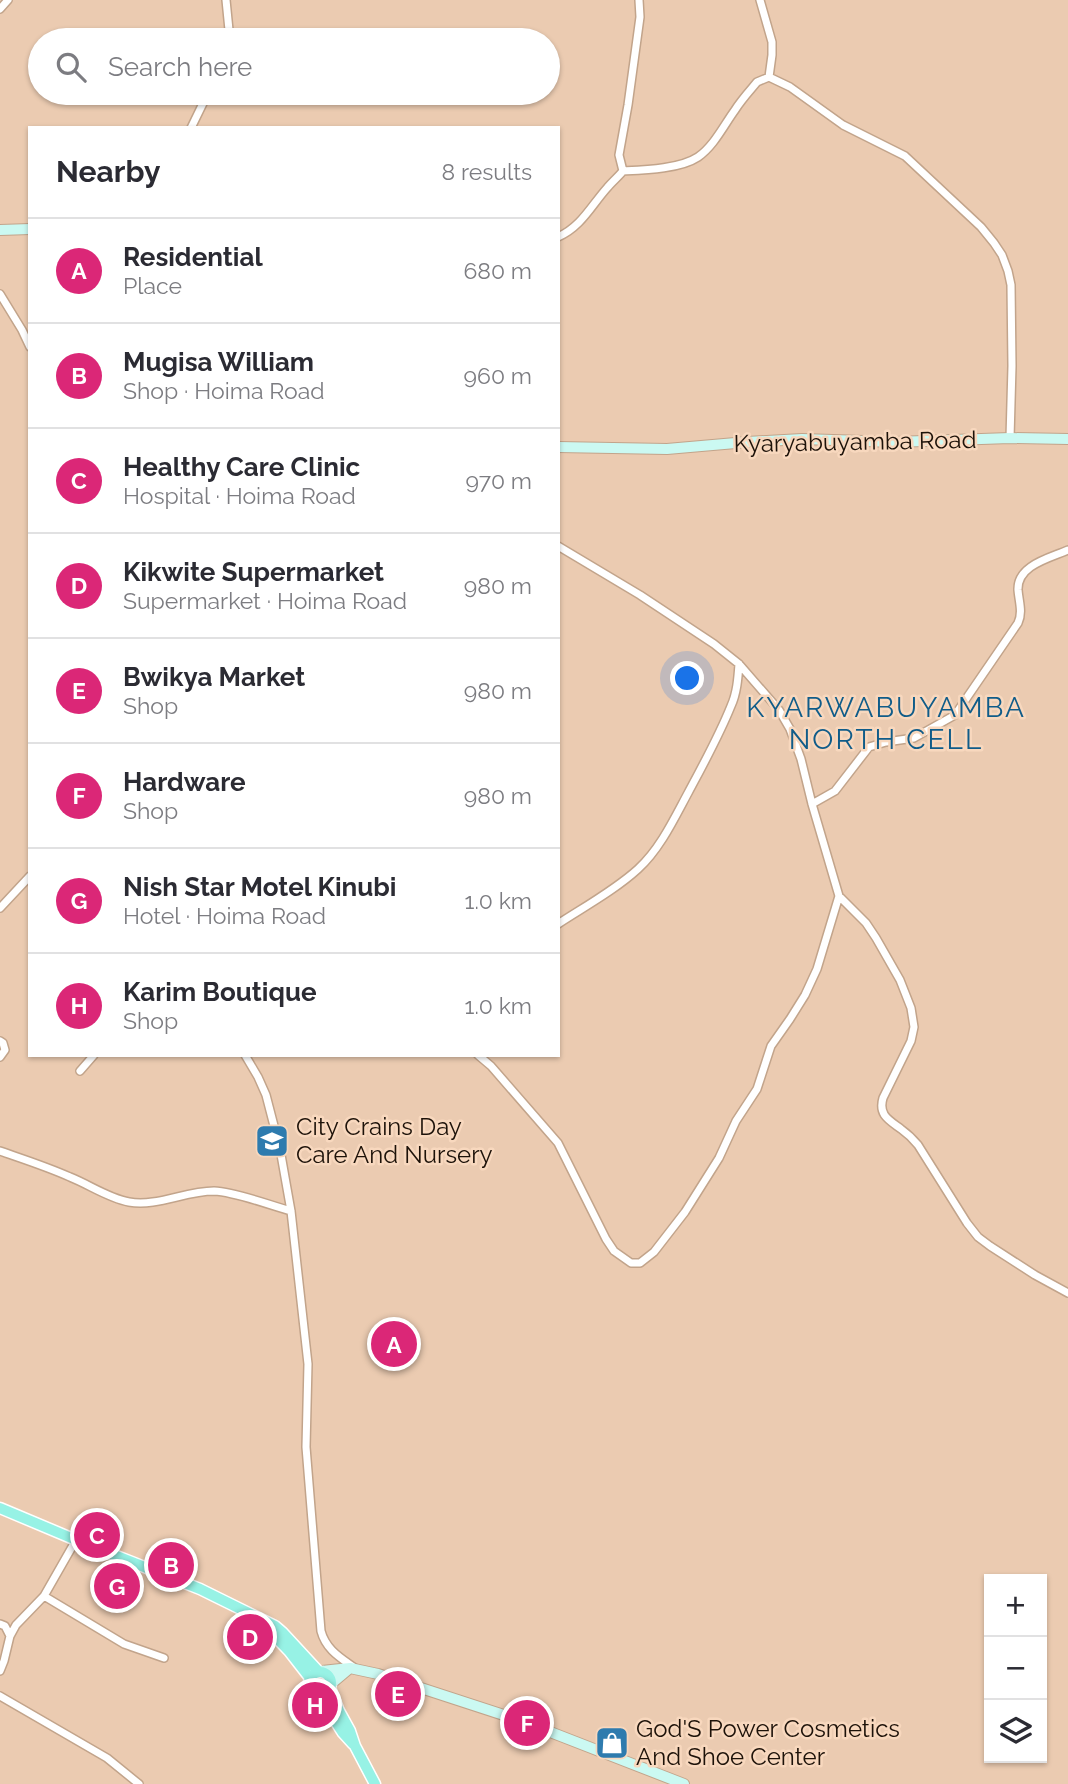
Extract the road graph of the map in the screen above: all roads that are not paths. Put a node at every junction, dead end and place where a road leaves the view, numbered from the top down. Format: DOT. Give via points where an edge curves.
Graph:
graph roads {
  1 [pos="8,0"];
  2 [pos="226,0"];
  3 [pos="639,0"];
  4 [pos="760,0"];
  5 [pos="0,9"];
  6 [pos="229,28"];
  7 [pos="768,77"];
  8 [pos="202,105"];
  9 [pos="192,126"];
  10 [pos="623,171"];
  11 [pos="28,229"];
  12 [pos="0,230"];
  13 [pos="560,236"];
  14 [pos="0,294"];
  15 [pos="28,343"];
  16 [pos="1010,438"];
  17 [pos="1068,439"];
  18 [pos="560,447"];
  19 [pos="560,547"];
  20 [pos="1068,550"];
  21 [pos="739,664"];
  22 [pos="812,804"];
  23 [pos="28,878"];
  24 [pos="839,896"];
  25 [pos="0,908"];
  26 [pos="560,924"];
  27 [pos="0,1041"];
  28 [pos="0,1057"];
  29 [pos="92,1057"];
  30 [pos="246,1057"];
  31 [pos="480,1057"];
  32 [pos="80,1071"];
  33 [pos="0,1151"];
  34 [pos="291,1211"];
  35 [pos="1068,1293"];
  36 [pos="0,1508"];
  37 [pos="76,1540"];
  38 [pos="44,1596"];
  39 [pos="0,1624"];
  40 [pos="10,1636"];
  41 [pos="164,1658"];
  42 [pos="355,1670"];
  43 [pos="0,1671"];
  44 [pos="317,1673"];
  45 [pos="331,1686"];
  46 [pos="318,1694"];
  47 [pos="0,1696"];
  48 [pos="355,1746"];
  49 [pos="139,1784"];
  50 [pos="375,1784"];
  51 [pos="684,1784"];
  1 -- 5 [label="street"];
  2 -- 6 [label="street"];
  3 -- 10 [label="street" via="619,155"];
  4 -- 7 [label="street" via="772,42"];
  7 -- 10 [label="street" via="757,82 698,158 674,166"];
  7 -- 16 [label="street" via="843,125 905,156 994,243 1011,285"];
  8 -- 9 [label="street"];
  10 -- 13 [label="street" via="579,223"];
  11 -- 12 [label="street"];
  14 -- 15 [label="street"];
  16 -- 17 [label="street, Kyaryabuyamba Road"];
  16 -- 18 [label="street, Kyaryabuyamba Road" via="802,439 667,449"];
  19 -- 21 [label="street" via="679,620"];
  20 -- 22 [label="street" via="1022,575 1018,623 955,715 914,738 869,747 835,792"];
  21 -- 22 [label="street" via="790,729"];
  21 -- 26 [label="street" via="732,705 668,830 629,877"];
  22 -- 24 [label="street"];
  23 -- 25 [label="street"];
  24 -- 31 [label="street" via="817,969 771,1046 757,1089 692,1201 654,1252 640,1263 631,1264 614,1251 558,1143"];
  24 -- 35 [label="street" via="876,938 911,1008 911,1041 883,1098 882,1113 918,1145 978,1237"];
  27 -- 28 [label="street" via="5,1050"];
  29 -- 32 [label="street"];
  30 -- 34 [label="street" via="266,1095"];
  33 -- 34 [label="street" via="131,1202 215,1191"];
  34 -- 42 [label="street" via="308,1364 306,1447 320,1623 325,1642"];
  36 -- 37 [label="main road"];
  37 -- 38 [label="street"];
  37 -- 44 [label="main road" via="200,1589 257,1618"];
  38 -- 40 [label="street"];
  38 -- 41 [label="street" via="124,1644"];
  39 -- 40 [label="street"];
  40 -- 43 [label="street"];
  42 -- 44 [label="street"];
  42 -- 45 [label="street"];
  42 -- 51 [label="street" via="522,1721"];
  44 -- 45 [label="main road" via="330,1677"];
  44 -- 46 [label="main road" via="310,1688"];
  45 -- 46 [label="main road"];
  45 -- 48 [label="main road"];
  46 -- 48 [label="main road"];
  47 -- 49 [label="street" via="107,1758"];
  48 -- 50 [label="main road"];
}
